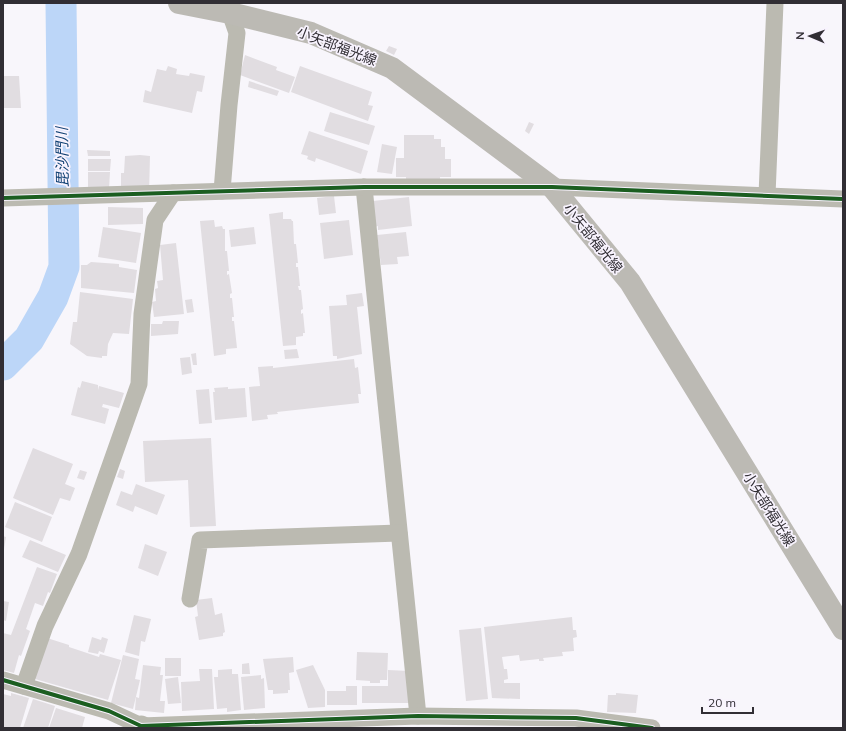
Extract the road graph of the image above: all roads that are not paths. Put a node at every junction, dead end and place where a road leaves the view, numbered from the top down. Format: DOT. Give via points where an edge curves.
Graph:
graph roads {
  1 [pos="179,3"];
  2 [pos="775,3"];
  3 [pos="230,8"];
  4 [pos="364,187"];
  5 [pos="552,187"];
  6 [pos="222,191"];
  7 [pos="173,193"];
  8 [pos="766,195"];
  9 [pos="3,198"];
  10 [pos="843,199"];
  11 [pos="399,533"];
  12 [pos="190,599"];
  13 [pos="843,629"];
  14 [pos="3,680"];
  15 [pos="24,686"];
  16 [pos="418,716"];
  17 [pos="143,727"];
  18 [pos="652,728"];
  1 -- 3 [label="main road, 小矢部福光線"];
  2 -- 8 [label="street"];
  3 -- 5 [label="main road, 小矢部福光線" via="311,33 392,68"];
  3 -- 6 [label="street" via="237,33"];
  4 -- 5 [label="street"];
  4 -- 6 [label="street"];
  4 -- 11 [label="street"];
  5 -- 8 [label="street"];
  5 -- 13 [label="main road, 小矢部福光線" via="630,282"];
  6 -- 7 [label="street"];
  7 -- 9 [label="street"];
  7 -- 15 [label="street" via="155,220 142,314 139,384 79,554 45,626"];
  8 -- 10 [label="street"];
  11 -- 12 [label="street" via="200,540"];
  11 -- 16 [label="street"];
  14 -- 15 [label="street"];
  15 -- 17 [label="street" via="109,711"];
  16 -- 17 [label="street"];
  16 -- 18 [label="street" via="576,718"];
}
